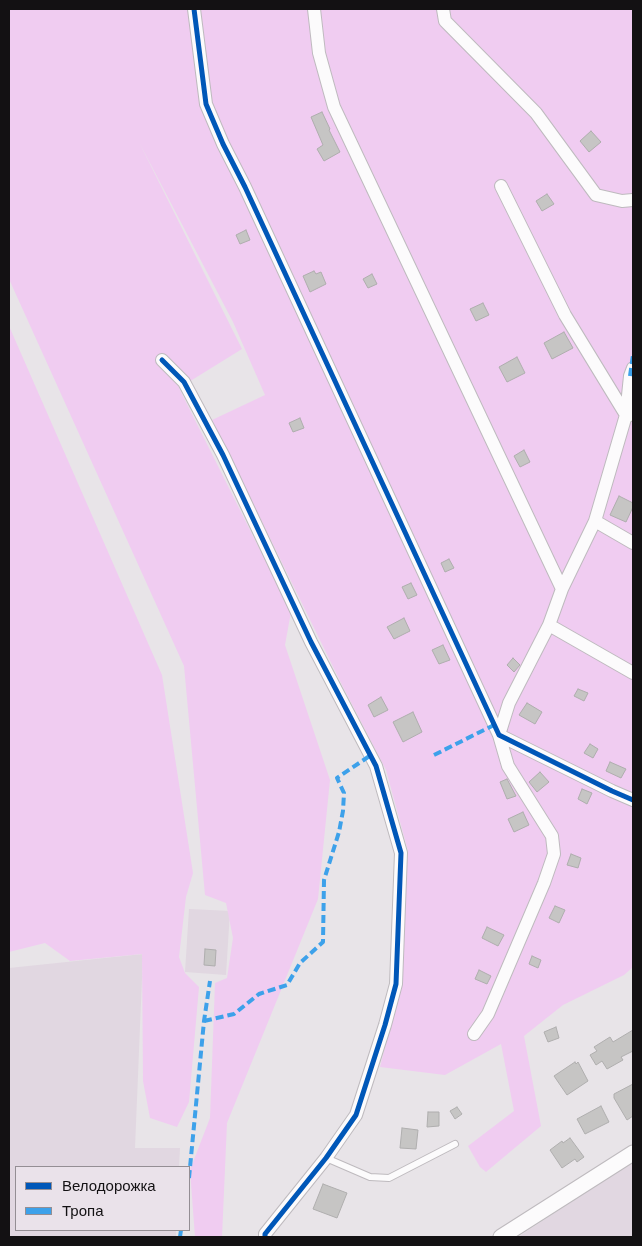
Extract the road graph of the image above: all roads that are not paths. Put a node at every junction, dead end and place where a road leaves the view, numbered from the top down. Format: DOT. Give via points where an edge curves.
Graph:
graph roads {
  1 [pos="194,9"];
  2 [pos="314,9"];
  3 [pos="443,9"];
  4 [pos="501,186"];
  5 [pos="633,200"];
  6 [pos="162,360"];
  7 [pos="633,368"];
  8 [pos="630,416"];
  9 [pos="595,521"];
  10 [pos="633,542"];
  11 [pos="562,589"];
  12 [pos="549,625"];
  13 [pos="633,673"];
  14 [pos="499,734"];
  15 [pos="633,800"];
  16 [pos="474,1034"];
  17 [pos="455,1144"];
  18 [pos="633,1153"];
  19 [pos="326,1158"];
  20 [pos="265,1237"];
  21 [pos="501,1237"];
  1 -- 14 [label="street" via="206,104 222,144 245,187"];
  2 -- 11 [label="street" via="319,53 334,107"];
  3 -- 5 [label="street" via="445,21 536,112 596,195"];
  4 -- 8 [label="street" via="565,315"];
  6 -- 19 [label="street" via="184,382 219,447 311,642 376,766 401,853 396,984 356,1114"];
  7 -- 8 [label="street"];
  8 -- 9 [label="street"];
  9 -- 10 [label="street"];
  9 -- 11 [label="street"];
  11 -- 12 [label="street"];
  12 -- 13 [label="street"];
  12 -- 14 [label="street" via="508,703"];
  14 -- 15 [label="street"];
  14 -- 16 [label="street" via="508,766 552,836 554,854 488,1014"];
  17 -- 19 [label="lane" via="389,1178 370,1177"];
  18 -- 21 [label="street"];
  19 -- 20 [label="street"];
}
